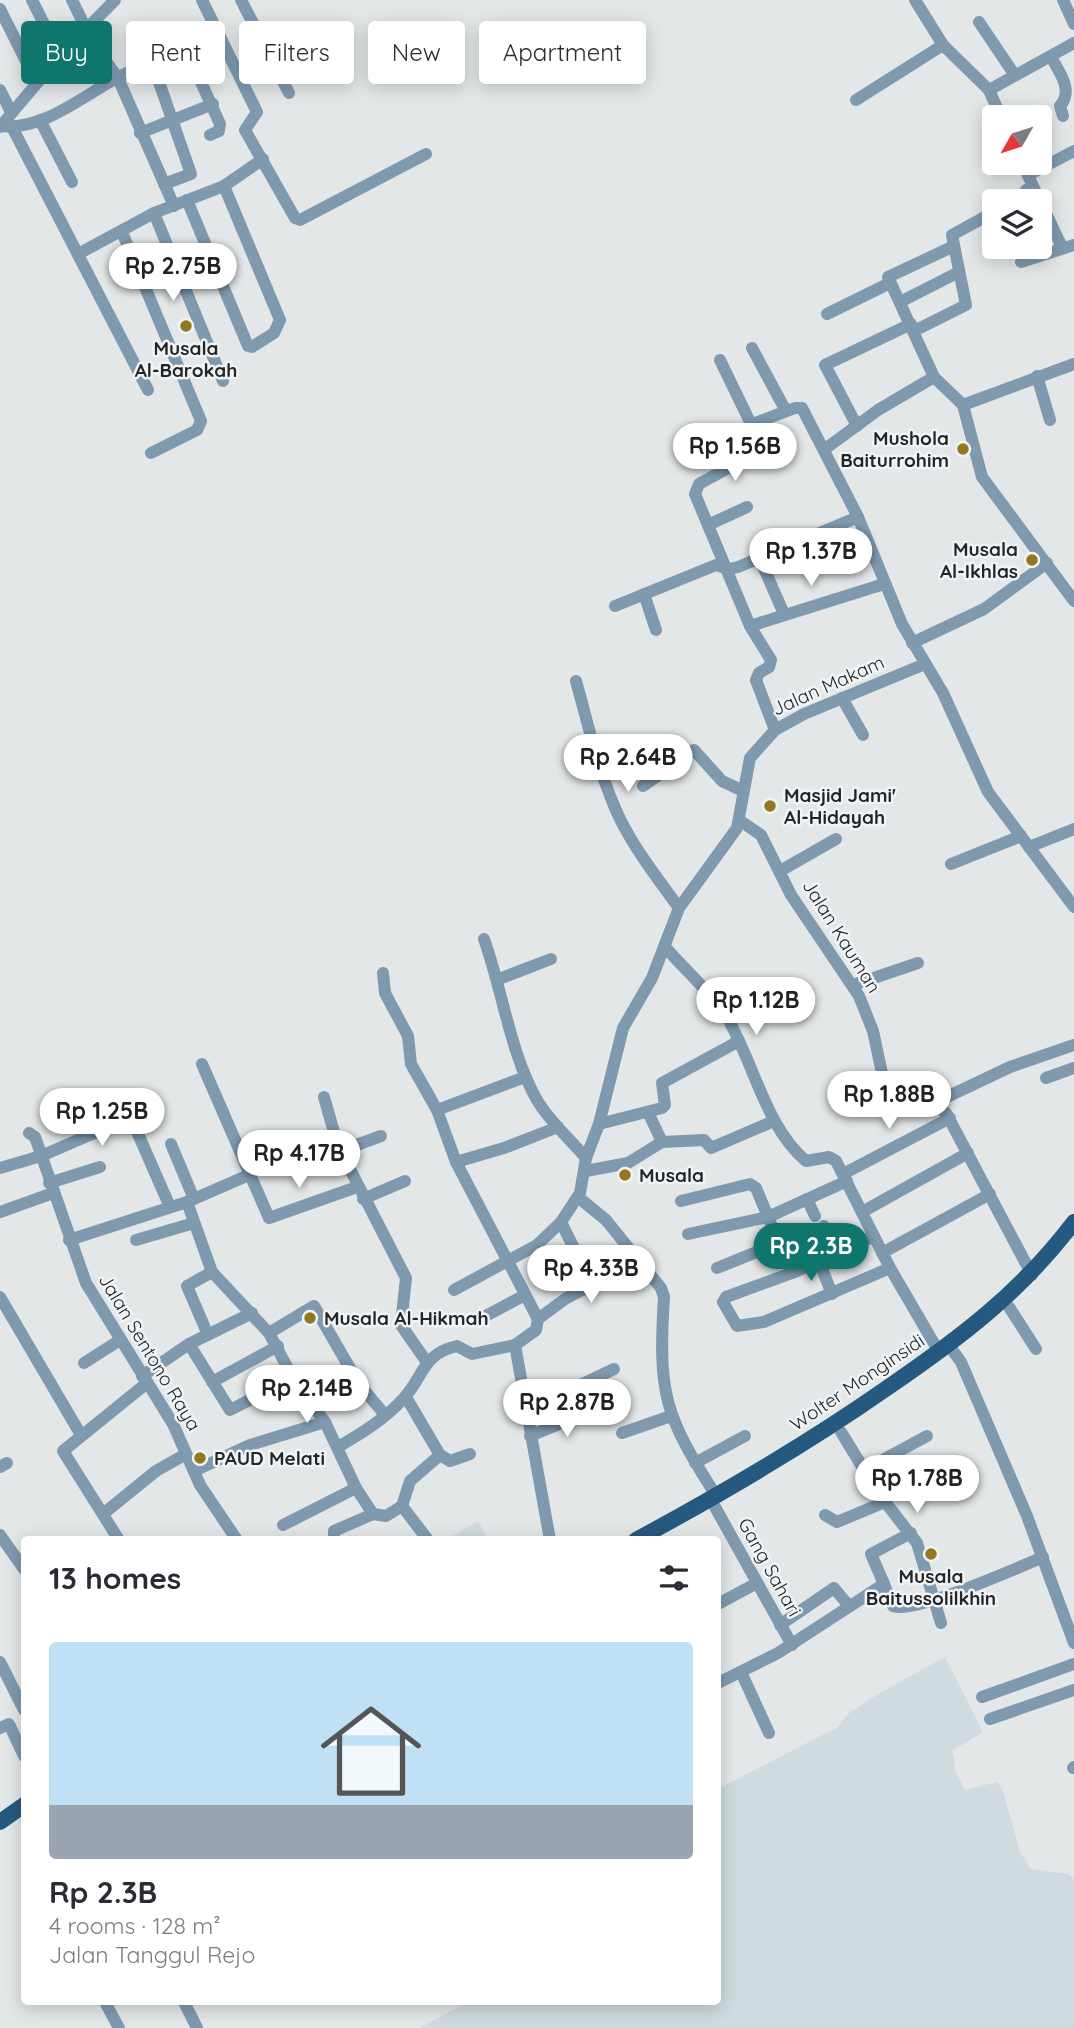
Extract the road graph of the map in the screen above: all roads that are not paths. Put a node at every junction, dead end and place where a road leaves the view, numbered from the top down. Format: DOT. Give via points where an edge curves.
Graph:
graph roads {
  1 [pos="32,0"];
  2 [pos="72,0"];
  3 [pos="115,0"];
  4 [pos="202,0"];
  5 [pos="241,0"];
  6 [pos="915,0"];
  7 [pos="1063,0"];
  8 [pos="0,9"];
  9 [pos="42,21"];
  10 [pos="81,21"];
  11 [pos="99,21"];
  12 [pos="979,22"];
  13 [pos="1074,24"];
  14 [pos="1074,43"];
  15 [pos="943,45"];
  16 [pos="21,51"];
  17 [pos="1051,57"];
  18 [pos="112,70"];
  19 [pos="126,74"];
  20 [pos="1014,75"];
  21 [pos="118,78"];
  22 [pos="36,84"];
  23 [pos="159,84"];
  24 [pos="204,84"];
  25 [pos="0,90"];
  26 [pos="989,90"];
  27 [pos="289,93"];
  28 [pos="856,100"];
  29 [pos="213,104"];
  30 [pos="996,105"];
  31 [pos="11,112"];
  32 [pos="1063,116"];
  33 [pos="40,120"];
  34 [pos="171,120"];
  35 [pos="4,127"];
  36 [pos="140,133"];
  37 [pos="210,135"];
  38 [pos="1074,151"];
  39 [pos="426,154"];
  40 [pos="263,159"];
  41 [pos="1052,162"];
  42 [pos="1027,175"];
  43 [pos="72,182"];
  44 [pos="164,184"];
  45 [pos="224,187"];
  46 [pos="187,200"];
  47 [pos="174,206"];
  48 [pos="154,213"];
  49 [pos="982,218"];
  50 [pos="121,232"];
  51 [pos="1068,246"];
  52 [pos="952,247"];
  53 [pos="78,254"];
  54 [pos="1021,261"];
  55 [pos="959,272"];
  56 [pos="890,283"];
  57 [pos="900,302"];
  58 [pos="827,314"];
  59 [pos="912,328"];
  60 [pos="752,348"];
  61 [pos="720,360"];
  62 [pos="1074,364"];
  63 [pos="1037,376"];
  64 [pos="934,377"];
  65 [pos="223,381"];
  66 [pos="148,390"];
  67 [pos="963,405"];
  68 [pos="786,411"];
  69 [pos="1050,420"];
  70 [pos="752,424"];
  71 [pos="857,426"];
  72 [pos="825,449"];
  73 [pos="150,453"];
  74 [pos="747,507"];
  75 [pos="858,517"];
  76 [pos="708,525"];
  77 [pos="759,557"];
  78 [pos="1047,563"];
  79 [pos="724,566"];
  80 [pos="884,584"];
  81 [pos="644,594"];
  82 [pos="1074,601"];
  83 [pos="615,606"];
  84 [pos="784,614"];
  85 [pos="750,626"];
  86 [pos="656,630"];
  87 [pos="912,643"];
  88 [pos="925,664"];
  89 [pos="576,681"];
  90 [pos="842,698"];
  91 [pos="775,730"];
  92 [pos="863,735"];
  93 [pos="643,786"];
  94 [pos="743,791"];
  95 [pos="739,820"];
  96 [pos="1074,829"];
  97 [pos="1021,836"];
  98 [pos="836,839"];
  99 [pos="1029,847"];
  100 [pos="951,864"];
  101 [pos="780,871"];
  102 [pos="1074,907"];
  103 [pos="679,908"];
  104 [pos="484,939"];
  105 [pos="665,947"];
  106 [pos="551,960"];
  107 [pos="918,963"];
  108 [pos="383,973"];
  109 [pos="499,979"];
  110 [pos="853,985"];
  111 [pos="739,1041"];
  112 [pos="1073,1048"];
  113 [pos="202,1065"];
  114 [pos="1074,1068"];
  115 [pos="525,1077"];
  116 [pos="1046,1078"];
  117 [pos="324,1097"];
  118 [pos="932,1104"];
  119 [pos="438,1110"];
  120 [pos="648,1111"];
  121 [pos="950,1118"];
  122 [pos="774,1121"];
  123 [pos="599,1124"];
  124 [pos="558,1127"];
  125 [pos="29,1133"];
  126 [pos="382,1136"];
  127 [pos="662,1142"];
  128 [pos="171,1144"];
  129 [pos="340,1151"];
  130 [pos="968,1153"];
  131 [pos="41,1156"];
  132 [pos="456,1162"];
  133 [pos="586,1164"];
  134 [pos="100,1167"];
  135 [pos="0,1168"];
  136 [pos="251,1174"];
  137 [pos="845,1177"];
  138 [pos="405,1181"];
  139 [pos="51,1188"];
  140 [pos="360,1193"];
  141 [pos="990,1194"];
  142 [pos="578,1197"];
  143 [pos="807,1199"];
  144 [pos="190,1200"];
  145 [pos="681,1201"];
  146 [pos="170,1207"];
  147 [pos="0,1212"];
  148 [pos="862,1212"];
  149 [pos="768,1217"];
  150 [pos="561,1222"];
  151 [pos="1074,1222"];
  152 [pos="194,1223"];
  153 [pos="688,1234"];
  154 [pos="874,1236"];
  155 [pos="1074,1238"];
  156 [pos="68,1240"];
  157 [pos="136,1240"];
  158 [pos="840,1251"];
  159 [pos="882,1253"];
  160 [pos="505,1260"];
  161 [pos="819,1261"];
  162 [pos="718,1268"];
  163 [pos="890,1268"];
  164 [pos="212,1272"];
  165 [pos="1032,1275"];
  166 [pos="454,1290"];
  167 [pos="525,1294"];
  168 [pos="832,1294"];
  169 [pos="0,1297"];
  170 [pos="1009,1307"];
  171 [pos="253,1313"];
  172 [pos="538,1319"];
  173 [pos="478,1320"];
  174 [pos="269,1333"];
  175 [pos="208,1335"];
  176 [pos="120,1339"];
  177 [pos="189,1344"];
  178 [pos="515,1345"];
  179 [pos="278,1346"];
  180 [pos="1036,1349"];
  181 [pos="946,1352"];
  182 [pos="426,1361"];
  183 [pos="84,1363"];
  184 [pos="614,1369"];
  185 [pos="293,1378"];
  186 [pos="145,1380"];
  187 [pos="212,1382"];
  188 [pos="405,1396"];
  189 [pos="591,1410"];
  190 [pos="526,1411"];
  191 [pos="385,1415"];
  192 [pos="671,1416"];
  193 [pos="326,1422"];
  194 [pos="841,1432"];
  195 [pos="622,1433"];
  196 [pos="81,1435"];
  197 [pos="530,1436"];
  198 [pos="745,1436"];
  199 [pos="927,1436"];
  200 [pos="338,1447"];
  201 [pos="187,1454"];
  202 [pos="470,1454"];
  203 [pos="440,1455"];
  204 [pos="695,1463"];
  205 [pos="864,1470"];
  206 [pos="194,1471"];
  207 [pos="356,1488"];
  208 [pos="716,1502"];
  209 [pos="885,1502"];
  210 [pos="402,1506"];
  211 [pos="103,1514"];
  212 [pos="373,1514"];
  213 [pos="825,1515"];
  214 [pos="283,1525"];
  215 [pos="911,1533"];
  216 [pos="0,1535"];
  217 [pos="117,1536"];
  218 [pos="235,1536"];
  219 [pos="334,1536"];
  220 [pos="425,1536"];
  221 [pos="549,1536"];
  222 [pos="644,1536"];
  223 [pos="664,1536"];
  224 [pos="1042,1558"];
  225 [pos="21,1565"];
  226 [pos="757,1583"];
  227 [pos="884,1584"];
  228 [pos="934,1600"];
  229 [pos="721,1602"];
  230 [pos="849,1606"];
  231 [pos="1068,1607"];
  232 [pos="941,1623"];
  233 [pos="780,1625"];
  234 [pos="1074,1643"];
  235 [pos="792,1645"];
  236 [pos="0,1662"];
  237 [pos="1074,1664"];
  238 [pos="741,1672"];
  239 [pos="721,1682"];
  240 [pos="1074,1690"];
  241 [pos="982,1696"];
  242 [pos="21,1704"];
  243 [pos="990,1718"];
  244 [pos="0,1728"];
  245 [pos="20,1732"];
  246 [pos="769,1733"];
  247 [pos="21,1797"];
  248 [pos="21,1807"];
  249 [pos="0,1811"];
  250 [pos="0,1822"];
  251 [pos="107,2005"];
  252 [pos="186,2005"];
  253 [pos="119,2028"];
  254 [pos="197,2028"];
  1 -- 9 [label="street"];
  2 -- 10 [label="street"];
  3 -- 11 [label="street"];
  4 -- 40 [label="street" via="257,112 245,127"];
  5 -- 27 [label="street"];
  6 -- 15 [label="street"];
  7 -- 13 [label="street"];
  8 -- 16 [label="street"];
  12 -- 20 [label="street"];
  14 -- 17 [label="street"];
  15 -- 26 [label="street"];
  15 -- 28 [label="street"];
  17 -- 20 [label="street"];
  17 -- 32 [label="street" via="1066,87 1060,106"];
  18 -- 21 [label="street"];
  19 -- 21 [label="street"];
  20 -- 26 [label="street"];
  21 -- 33 [label="street"];
  21 -- 36 [label="street"];
  22 -- 31 [label="street"];
  23 -- 34 [label="street"];
  24 -- 29 [label="street"];
  25 -- 31 [label="street"];
  26 -- 30 [label="street"];
  29 -- 34 [label="street"];
  29 -- 37 [label="street" via="221,128"];
  31 -- 35 [label="street"];
  33 -- 35 [label="street"];
  33 -- 43 [label="street"];
  34 -- 36 [label="street"];
  34 -- 44 [label="street" via="191,174"];
  35 -- 53 [label="street"];
  36 -- 44 [label="street"];
  38 -- 41 [label="street"];
  39 -- 40 [label="street" via="298,220"];
  40 -- 45 [label="street"];
  42 -- 51 [label="street"];
  44 -- 47 [label="street"];
  45 -- 46 [label="street"];
  45 -- 46 [label="street" via="280,320 274,333 252,347"];
  46 -- 47 [label="street"];
  47 -- 48 [label="street"];
  48 -- 50 [label="street"];
  48 -- 65 [label="street"];
  49 -- 52 [label="street" via="957,230"];
  50 -- 53 [label="street"];
  50 -- 73 [label="street" via="201,421 197,430"];
  51 -- 54 [label="street"];
  52 -- 55 [label="street"];
  52 -- 56 [label="street" via="890,274"];
  53 -- 66 [label="street"];
  55 -- 57 [label="street"];
  55 -- 59 [label="street" via="967,301 964,308"];
  56 -- 57 [label="street"];
  56 -- 58 [label="street"];
  57 -- 59 [label="street"];
  59 -- 64 [label="street"];
  59 -- 71 [label="street" via="825,365"];
  60 -- 68 [label="street"];
  61 -- 70 [label="street"];
  62 -- 63 [label="street"];
  63 -- 67 [label="street"];
  63 -- 69 [label="street"];
  64 -- 67 [label="street"];
  64 -- 71 [label="street"];
  67 -- 78 [label="street" via="982,477"];
  68 -- 70 [label="street"];
  68 -- 72 [label="street" via="802,408"];
  70 -- 76 [label="street" via="763,449 696,488"];
  71 -- 72 [label="street"];
  72 -- 75 [label="street"];
  74 -- 76 [label="street"];
  75 -- 77 [label="street"];
  75 -- 80 [label="street"];
  76 -- 79 [label="street"];
  77 -- 79 [label="street" via="732,569"];
  77 -- 84 [label="street"];
  78 -- 82 [label="street"];
  78 -- 87 [label="street" via="984,609"];
  79 -- 81 [label="street" via="716,565"];
  79 -- 85 [label="street"];
  80 -- 84 [label="street"];
  80 -- 87 [label="street"];
  81 -- 83 [label="street"];
  81 -- 86 [label="street"];
  84 -- 85 [label="street"];
  85 -- 91 [label="street" via="771,660 756,680"];
  87 -- 88 [label="street"];
  88 -- 90 [label="street, Jalan Makam"];
  88 -- 97 [label="street" via="988,792"];
  89 -- 103 [label="street" via="603,778 620,819"];
  90 -- 91 [label="street, Jalan Makam"];
  90 -- 92 [label="street"];
  91 -- 94 [label="street, Jalan Makam" via="750,758"];
  93 -- 94 [label="street" via="694,750 722,781"];
  94 -- 95 [label="street, Jalan Makam"];
  95 -- 101 [label="street, Jalan Kauman" via="761,835"];
  95 -- 103 [label="street"];
  96 -- 99 [label="street"];
  97 -- 99 [label="street"];
  97 -- 100 [label="street"];
  98 -- 101 [label="street"];
  99 -- 102 [label="street"];
  101 -- 110 [label="street, Jalan Kauman" via="791,895"];
  103 -- 105 [label="street"];
  104 -- 109 [label="street"];
  105 -- 111 [label="street" via="727,1018"];
  105 -- 123 [label="street" via="624,1028"];
  106 -- 109 [label="street"];
  107 -- 110 [label="street"];
  108 -- 119 [label="street" via="385,993 408,1036 411,1064"];
  109 -- 115 [label="street"];
  110 -- 118 [label="street, Jalan Kauman" via="873,1031 886,1092 895,1098"];
  111 -- 120 [label="street" via="662,1083 664,1106"];
  111 -- 122 [label="street"];
  112 -- 118 [label="street" via="1010,1067"];
  113 -- 136 [label="street"];
  114 -- 116 [label="street"];
  115 -- 119 [label="street"];
  115 -- 124 [label="street"];
  117 -- 129 [label="street"];
  118 -- 121 [label="street, Jalan Kauman"];
  119 -- 132 [label="street"];
  120 -- 123 [label="street"];
  120 -- 127 [label="street"];
  121 -- 130 [label="street, Jalan Kauman"];
  121 -- 137 [label="street"];
  122 -- 127 [label="street" via="711,1148 704,1140"];
  122 -- 137 [label="street" via="806,1161 832,1157"];
  123 -- 133 [label="street"];
  124 -- 132 [label="street"];
  124 -- 133 [label="street"];
  125 -- 131 [label="street, Jalan Sentono Raya"];
  126 -- 129 [label="street"];
  127 -- 133 [label="street" via="628,1163"];
  128 -- 144 [label="street"];
  129 -- 140 [label="street"];
  130 -- 141 [label="street, Jalan Kauman"];
  130 -- 148 [label="street"];
  131 -- 135 [label="street"];
  131 -- 139 [label="street, Jalan Sentono Raya"];
  131 -- 146 [label="street" via="132,1120"];
  132 -- 160 [label="street"];
  133 -- 142 [label="street"];
  134 -- 139 [label="street"];
  136 -- 140 [label="street" via="269,1218"];
  136 -- 144 [label="street"];
  137 -- 143 [label="street"];
  137 -- 148 [label="street"];
  138 -- 140 [label="street"];
  139 -- 147 [label="street"];
  139 -- 156 [label="street, Jalan Sentono Raya"];
  140 -- 182 [label="street" via="405,1278 401,1325"];
  141 -- 159 [label="street"];
  141 -- 165 [label="street, Jalan Kauman"];
  142 -- 150 [label="street"];
  142 -- 192 [label="street, Gang Sahari" via="606,1220 664,1297 660,1360"];
  143 -- 149 [label="street"];
  143 -- 158 [label="street"];
  144 -- 146 [label="street"];
  144 -- 152 [label="street"];
  145 -- 149 [label="street" via="750,1184"];
  146 -- 156 [label="street"];
  148 -- 154 [label="street"];
  149 -- 153 [label="street"];
  149 -- 162 [label="street" via="778,1244"];
  150 -- 160 [label="street" via="537,1245"];
  150 -- 172 [label="street" via="592,1285"];
  151 -- 165 [label="main road, Wolter Monginsidi"];
  152 -- 157 [label="street"];
  152 -- 164 [label="street"];
  154 -- 158 [label="street"];
  154 -- 159 [label="street"];
  155 -- 170 [label="main road, Wolter Monginsidi" via="1040,1280"];
  156 -- 176 [label="street, Jalan Sentono Raya" via="86,1283"];
  158 -- 161 [label="street"];
  159 -- 163 [label="street"];
  160 -- 166 [label="street"];
  160 -- 167 [label="street"];
  161 -- 168 [label="street"];
  161 -- 168 [label="street" via="723,1302 739,1326 764,1322"];
  163 -- 168 [label="street"];
  163 -- 181 [label="street"];
  164 -- 171 [label="street"];
  164 -- 175 [label="street" via="187,1286"];
  165 -- 181 [label="main road, Wolter Monginsidi"];
  167 -- 172 [label="street"];
  167 -- 173 [label="street"];
  169 -- 196 [label="street"];
  170 -- 180 [label="street"];
  170 -- 181 [label="main road, Wolter Monginsidi"];
  171 -- 174 [label="street"];
  171 -- 175 [label="street"];
  172 -- 178 [label="street" via="539,1327"];
  174 -- 179 [label="street"];
  174 -- 191 [label="street" via="314,1306 359,1384"];
  175 -- 177 [label="street"];
  176 -- 183 [label="street"];
  176 -- 186 [label="street, Jalan Sentono Raya"];
  177 -- 186 [label="street"];
  177 -- 187 [label="street"];
  178 -- 182 [label="street" via="472,1354 457,1346"];
  178 -- 190 [label="street"];
  179 -- 185 [label="street"];
  179 -- 187 [label="street"];
  181 -- 194 [label="main road, Wolter Monginsidi"];
  181 -- 208 [label="main road, Wolter Monginsidi"];
  181 -- 224 [label="street" via="961,1362"];
  182 -- 188 [label="street"];
  184 -- 190 [label="street"];
  185 -- 187 [label="street" via="230,1410"];
  185 -- 193 [label="street"];
  186 -- 196 [label="street"];
  186 -- 201 [label="street, Jalan Sentono Raya"];
  188 -- 191 [label="street"];
  188 -- 203 [label="street"];
  189 -- 197 [label="street"];
  190 -- 197 [label="street"];
  191 -- 200 [label="street"];
  192 -- 195 [label="street"];
  192 -- 204 [label="street, Gang Sahari"];
  193 -- 200 [label="street"];
  193 -- 206 [label="street" via="250,1445"];
  194 -- 205 [label="street"];
  194 -- 208 [label="main road, Wolter Monginsidi"];
  196 -- 211 [label="street" via="65,1446 64,1453"];
  197 -- 221 [label="street"];
  198 -- 204 [label="street"];
  199 -- 205 [label="street"];
  200 -- 207 [label="street"];
  201 -- 206 [label="street, Jalan Sentono Raya"];
  201 -- 211 [label="street" via="156,1471"];
  202 -- 203 [label="street" via="450,1461"];
  203 -- 210 [label="street" via="410,1480"];
  204 -- 208 [label="street, Gang Sahari"];
  205 -- 209 [label="street"];
  206 -- 218 [label="street, Jalan Sentono Raya"];
  207 -- 212 [label="street"];
  207 -- 214 [label="street"];
  208 -- 222 [label="main road, Wolter Monginsidi"];
  208 -- 223 [label="main road, Wolter Monginsidi"];
  208 -- 226 [label="street, Gang Sahari"];
  209 -- 213 [label="street" via="837,1522"];
  209 -- 215 [label="street"];
  210 -- 212 [label="street" via="386,1516"];
  210 -- 220 [label="street"];
  211 -- 217 [label="street"];
  212 -- 219 [label="street" via="334,1531"];
  215 -- 227 [label="street" via="871,1554"];
  215 -- 228 [label="street"];
  216 -- 225 [label="street"];
  224 -- 228 [label="street"];
  224 -- 231 [label="street"];
  226 -- 229 [label="street"];
  226 -- 233 [label="street, Gang Sahari"];
  227 -- 228 [label="street" via="898,1609"];
  227 -- 230 [label="street"];
  228 -- 232 [label="street"];
  230 -- 233 [label="street" via="834,1588"];
  230 -- 235 [label="street"];
  231 -- 234 [label="street"];
  233 -- 235 [label="street, Gang Sahari"];
  235 -- 238 [label="street"];
  236 -- 242 [label="street"];
  237 -- 241 [label="street"];
  238 -- 239 [label="street"];
  238 -- 246 [label="street"];
  240 -- 243 [label="street"];
  244 -- 245 [label="street" via="9,1724"];
  247 -- 249 [label="main road"];
  248 -- 250 [label="main road"];
  251 -- 253 [label="street"];
  252 -- 254 [label="street"];
}
